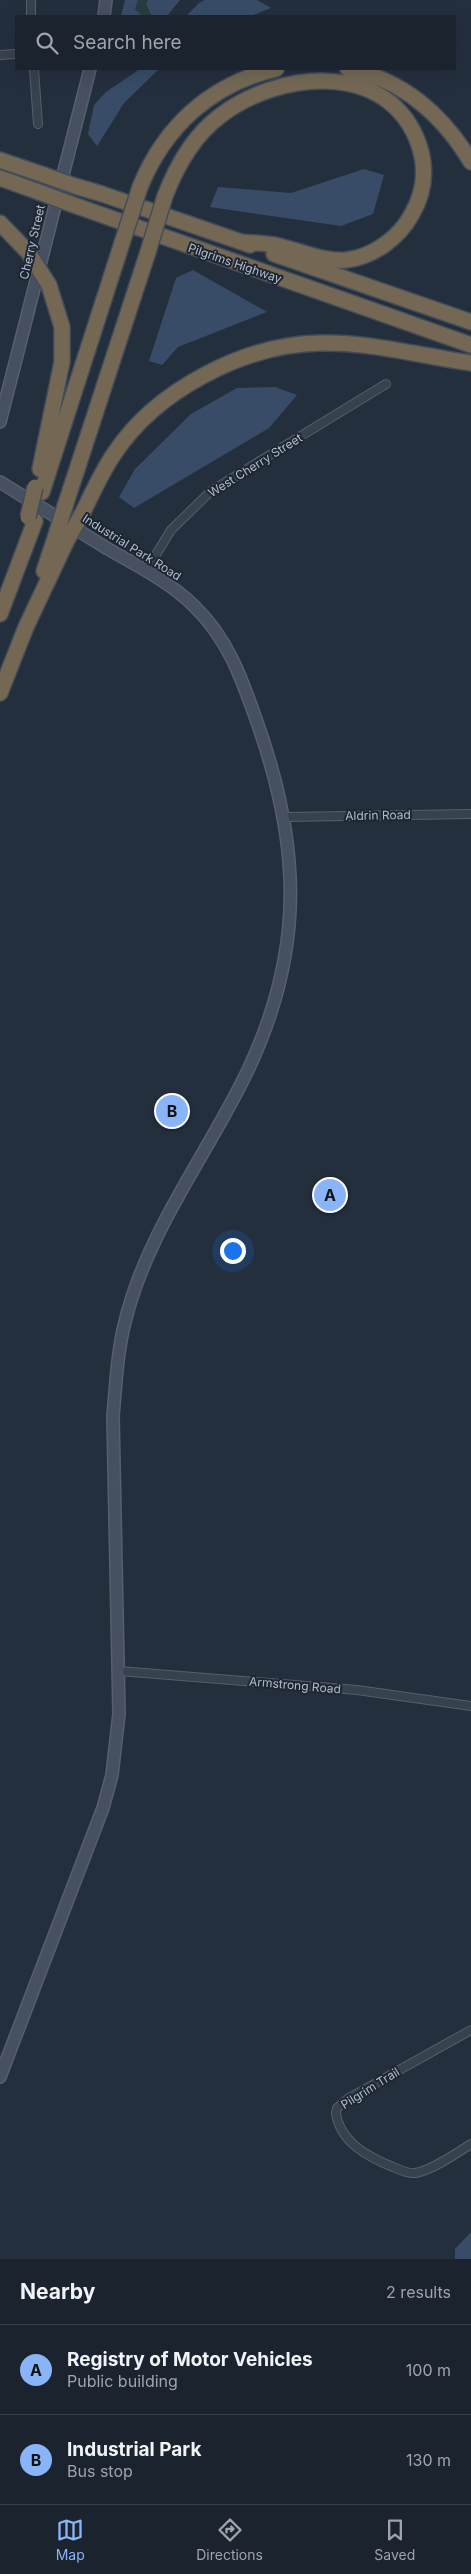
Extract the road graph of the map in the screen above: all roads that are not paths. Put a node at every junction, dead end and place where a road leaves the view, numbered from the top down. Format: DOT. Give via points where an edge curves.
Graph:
graph roads {
  1 [pos="31,0"];
  2 [pos="106,0"];
  3 [pos="31,15"];
  4 [pos="104,15"];
  5 [pos="15,54"];
  6 [pos="0,55"];
  7 [pos="34,70"];
  8 [pos="90,70"];
  9 [pos="272,70"];
  10 [pos="351,70"];
  11 [pos="38,124"];
  12 [pos="0,160"];
  13 [pos="471,162"];
  14 [pos="0,178"];
  15 [pos="0,223"];
  16 [pos="242,242"];
  17 [pos="471,322"];
  18 [pos="471,345"];
  19 [pos="471,363"];
  20 [pos="386,384"];
  21 [pos="0,422"];
  22 [pos="0,482"];
  23 [pos="39,490"];
  24 [pos="62,537"];
  25 [pos="146,571"];
  26 [pos="0,614"];
  27 [pos="0,693"];
  28 [pos="471,814"];
  29 [pos="285,817"];
  30 [pos="119,1671"];
  31 [pos="471,1706"];
  32 [pos="471,2030"];
  33 [pos="4,2053"];
  34 [pos="0,2077"];
  35 [pos="471,2144"];
  1 -- 3 [label="street"];
  2 -- 4 [label="street"];
  5 -- 6 [label="street"];
  7 -- 11 [label="street"];
  8 -- 21 [label="street, Cherry Street"];
  9 -- 23 [label="highway, bridge" via="223,88 188,114 161,146 140,187"];
  10 -- 13 [label="highway" via="381,79 418,100 441,119"];
  12 -- 16 [label="highway, Pilgrims Highway, bridge"];
  14 -- 18 [label="highway, Pilgrims Highway, bridge"];
  15 -- 23 [label="highway, bridge" via="28,252 49,285 62,327 62,362"];
  16 -- 17 [label="highway, Pilgrims Highway"];
  16 -- 24 [label="highway, bridge" via="276,245 346,260 374,251 392,240 410,218 422,187 420,150 404,116 376,93 348,84 302,82 270,89 243,101 210,124 184,156 165,196 65,506"];
  19 -- 24 [label="highway, bridge" via="366,346 319,343 254,353 218,366 189,383 134,430 114,453 82,514"];
  20 -- 25 [label="street, West Cherry Street" via="211,491 171,530"];
  22 -- 25 [label="street, Industrial Park Road"];
  23 -- 26 [label="highway, bridge" via="16,573"];
  24 -- 27 [label="highway"];
  25 -- 29 [label="street, Industrial Park Road" via="179,592 208,620 228,648 269,757"];
  28 -- 29 [label="street, Aldrin Road"];
  29 -- 30 [label="street, Industrial Park Road" via="290,856 290,911 273,1005 247,1071 153,1246 134,1292 121,1340 113,1416"];
  30 -- 31 [label="street, Armstrong Road" via="357,1690"];
  30 -- 33 [label="street, Industrial Park Road" via="120,1714 107,1798"];
  32 -- 35 [label="street, Pilgrim Trail" via="349,2098 336,2111 339,2124 356,2148 379,2162 411,2173 423,2170"];
  33 -- 34 [label="street, Industrial Park Road"];
}
